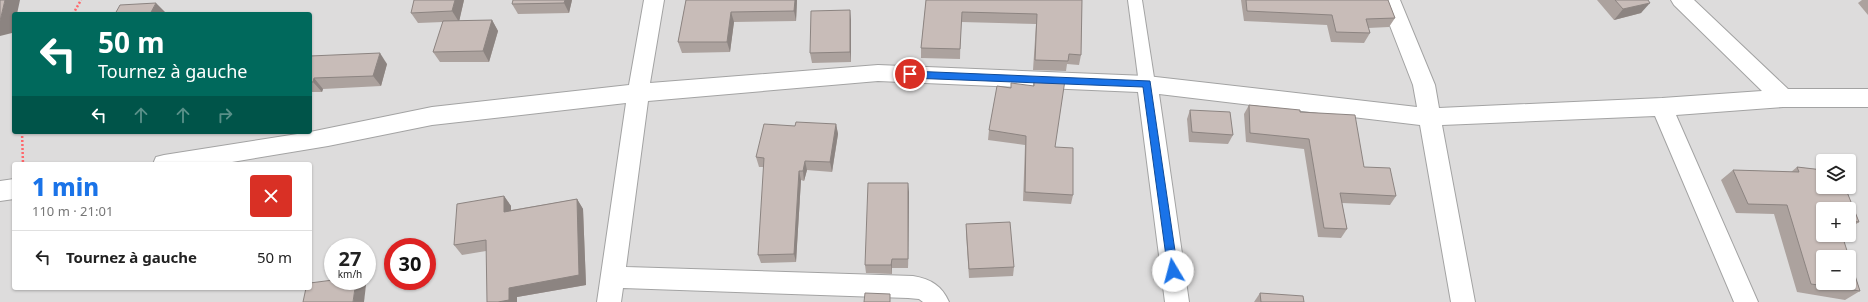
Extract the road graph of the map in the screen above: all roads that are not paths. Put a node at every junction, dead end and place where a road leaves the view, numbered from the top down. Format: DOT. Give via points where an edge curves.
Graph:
graph roads {
  1 [pos="654,0"];
  2 [pos="1135,0"];
  3 [pos="1390,0"];
  4 [pos="1681,0"];
  5 [pos="1147,84"];
  6 [pos="638,93"];
  7 [pos="1783,98"];
  8 [pos="1868,98"];
  9 [pos="1662,108"];
  10 [pos="1430,116"];
  11 [pos="176,162"];
  12 [pos="12,189"];
  13 [pos="0,191"];
  14 [pos="612,277"];
  15 [pos="609,302"];
  16 [pos="938,302"];
  17 [pos="1177,302"];
  18 [pos="1463,302"];
  19 [pos="1746,302"];
  1 -- 6 [label="street"];
  2 -- 5 [label="lane"];
  3 -- 10 [label="street" via="1424,85"];
  4 -- 7 [label="street"];
  5 -- 6 [label="street" via="878,73"];
  5 -- 10 [label="street"];
  5 -- 17 [label="street"];
  6 -- 11 [label="street" via="432,116 328,137"];
  6 -- 14 [label="street"];
  7 -- 8 [label="street"];
  7 -- 9 [label="street"];
  9 -- 10 [label="street"];
  9 -- 19 [label="street"];
  10 -- 18 [label="street"];
  12 -- 13 [label="street"];
  14 -- 15 [label="street"];
  14 -- 16 [label="street" via="924,288 933,294"];
}
